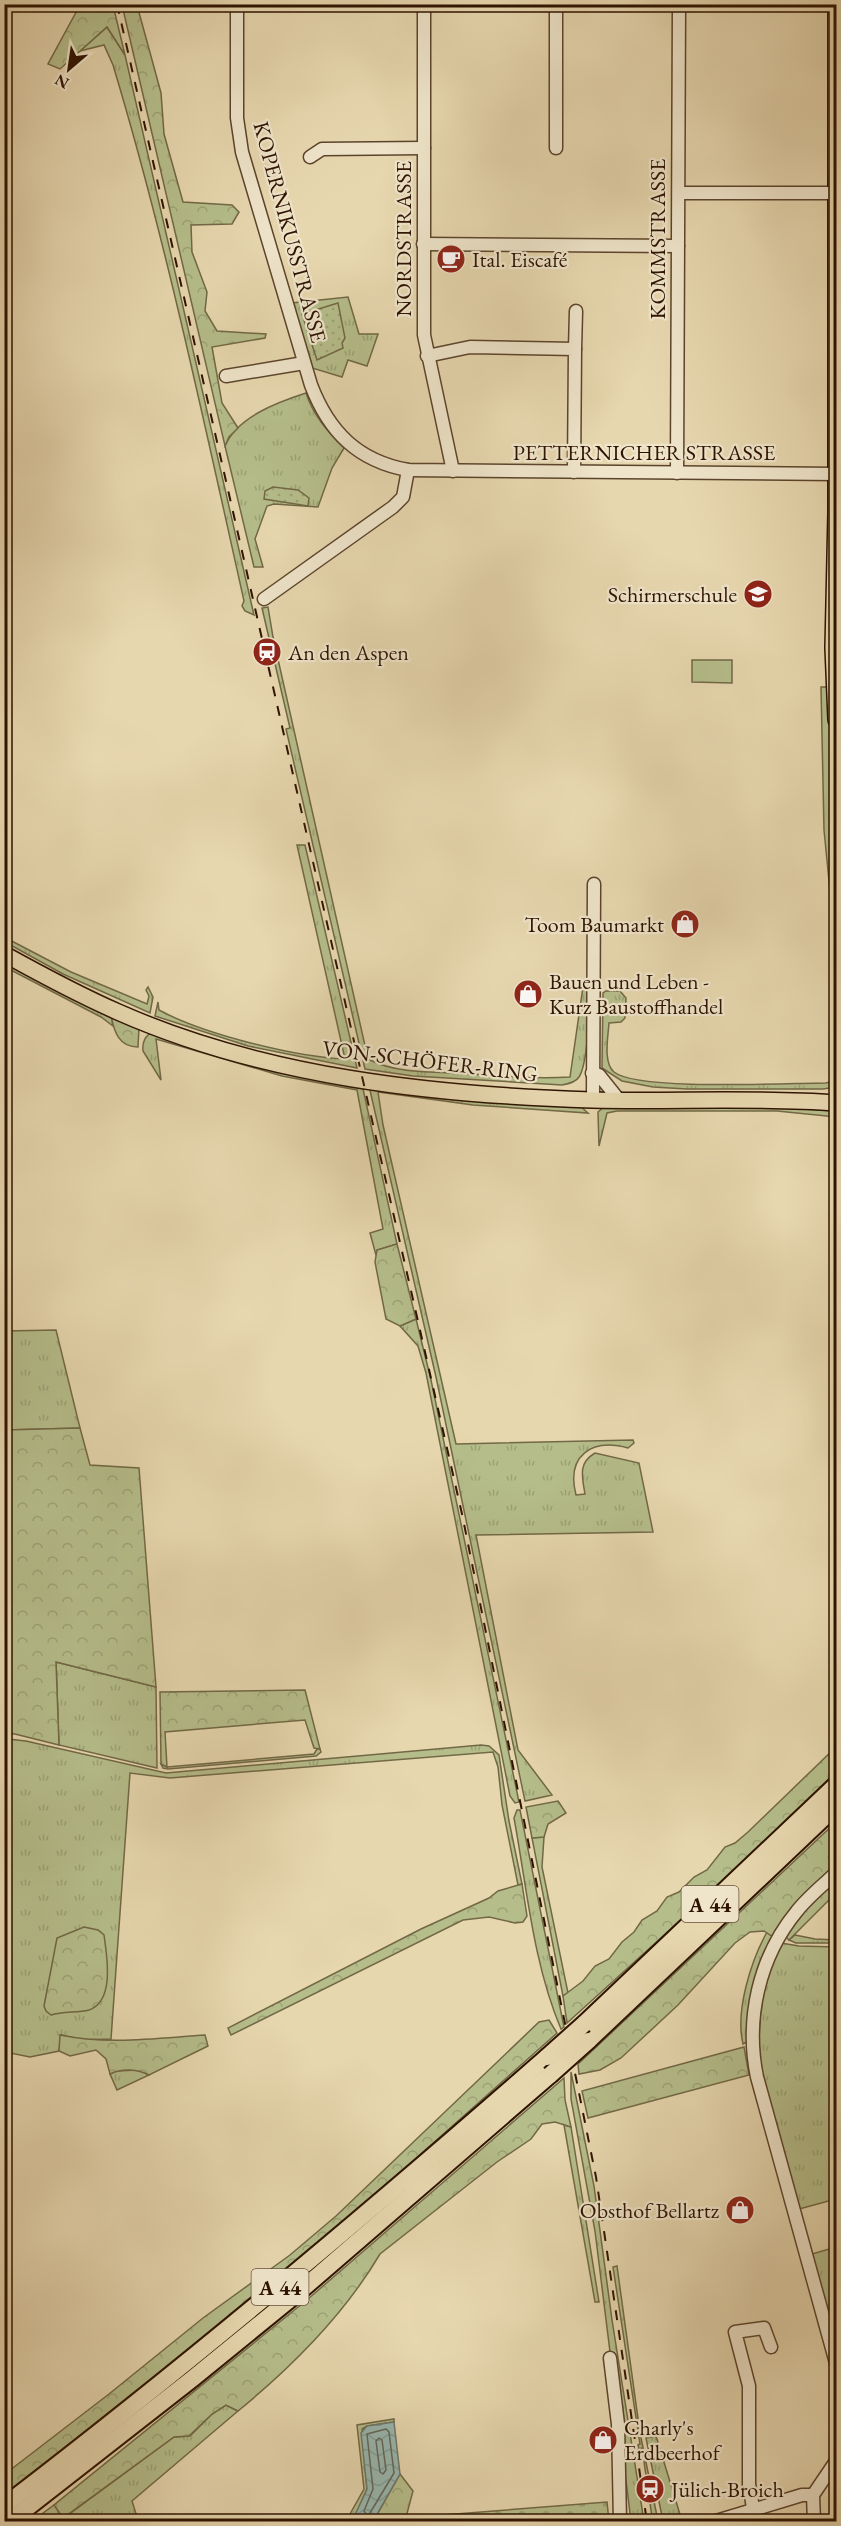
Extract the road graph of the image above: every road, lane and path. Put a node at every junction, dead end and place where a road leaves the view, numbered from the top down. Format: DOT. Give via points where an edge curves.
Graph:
graph roads {
  1 [pos="237,4"];
  2 [pos="424,4"];
  3 [pos="556,4"];
  4 [pos="679,4"];
  5 [pos="836,4"];
  6 [pos="424,148"];
  7 [pos="556,148"];
  8 [pos="310,157"];
  9 [pos="679,193"];
  10 [pos="835,193"];
  11 [pos="423,244"];
  12 [pos="678,246"];
  13 [pos="576,311"];
  14 [pos="575,349"];
  15 [pos="427,356"];
  16 [pos="304,363"];
  17 [pos="226,376"];
  18 [pos="408,470"];
  19 [pos="453,471"];
  20 [pos="573,472"];
  21 [pos="677,473"];
  22 [pos="836,474"];
  23 [pos="836,512"];
  24 [pos="835,544"];
  25 [pos="264,599"];
  26 [pos="837,720"];
  27 [pos="594,884"];
  28 [pos="4,954"];
  29 [pos="592,1073"];
  30 [pos="593,1100"];
  31 [pos="619,1100"];
  32 [pos="832,1101"];
  33 [pos="837,1785"];
  34 [pos="837,1806"];
  35 [pos="837,1873"];
  36 [pos="586,2033"];
  37 [pos="771,2347"];
  38 [pos="610,2358"];
  39 [pos="837,2363"];
  40 [pos="837,2461"];
  41 [pos="813,2495"];
  42 [pos="4,2506"];
  43 [pos="753,2508"];
  44 [pos="9,2522"];
  45 [pos="620,2522"];
  46 [pos="712,2522"];
  47 [pos="814,2522"];
  1 -- 16 [label="street, KOPERNIKUSSTRASSE" via="237,118 243,152"];
  2 -- 6 [label="street, NORDSTRASSE"];
  3 -- 7 [label="street"];
  4 -- 9 [label="street, KOMMSTRASSE"];
  5 -- 10 [label="main road"];
  6 -- 8 [label="street" via="322,149"];
  6 -- 11 [label="street, NORDSTRASSE"];
  9 -- 10 [label="street"];
  9 -- 12 [label="street, KOMMSTRASSE"];
  10 -- 22 [label="main road"];
  11 -- 12 [label="street"];
  11 -- 15 [label="street, NORDSTRASSE"];
  12 -- 21 [label="street, KOMMSTRASSE"];
  13 -- 14 [label="street"];
  14 -- 15 [label="street" via="470,347"];
  14 -- 20 [label="street"];
  15 -- 19 [label="street, NORDSTRASSE"];
  16 -- 17 [label="street, KOPERNIKUSSTRASSE"];
  16 -- 18 [label="street, KOPERNIKUSSTRASSE" via="320,408 335,430 371,459"];
  18 -- 19 [label="street, KOPERNIKUSSTRASSE"];
  18 -- 25 [label="street" via="403,497 393,507"];
  19 -- 20 [label="street, PETTERNICHER STRASSE"];
  20 -- 21 [label="street, PETTERNICHER STRASSE"];
  21 -- 22 [label="street, PETTERNICHER STRASSE"];
  22 -- 23 [label="main road"];
  23 -- 24 [label="main road"];
  24 -- 26 [label="main road" via="833,648"];
  27 -- 29 [label="street"];
  28 -- 30 [label="main road, VON-SCHÖFER-RING" via="118,1012 255,1059 395,1085"];
  29 -- 30 [label="street"];
  29 -- 31 [label="street" via="599,1075"];
  30 -- 31 [label="main road, VON-SCHÖFER-RING"];
  31 -- 32 [label="main road, VON-SCHÖFER-RING"];
  33 -- 36 [label="highway, A 44"];
  34 -- 36 [label="highway, A 44"];
  35 -- 39 [label="street" via="798,1910 775,1943 755,2004 752,2035 757,2077"];
  36 -- 42 [label="highway, A 44, bridge" via="547,2057 273,2293"];
  36 -- 44 [label="highway, A 44, bridge" via="550,2075 291,2298"];
  37 -- 43 [label="street" via="764,2328 735,2332 749,2386 749,2484"];
  38 -- 45 [label="street" via="618,2424"];
  40 -- 41 [label="street"];
  41 -- 43 [label="street"];
  41 -- 47 [label="street"];
  43 -- 46 [label="street"];
}
